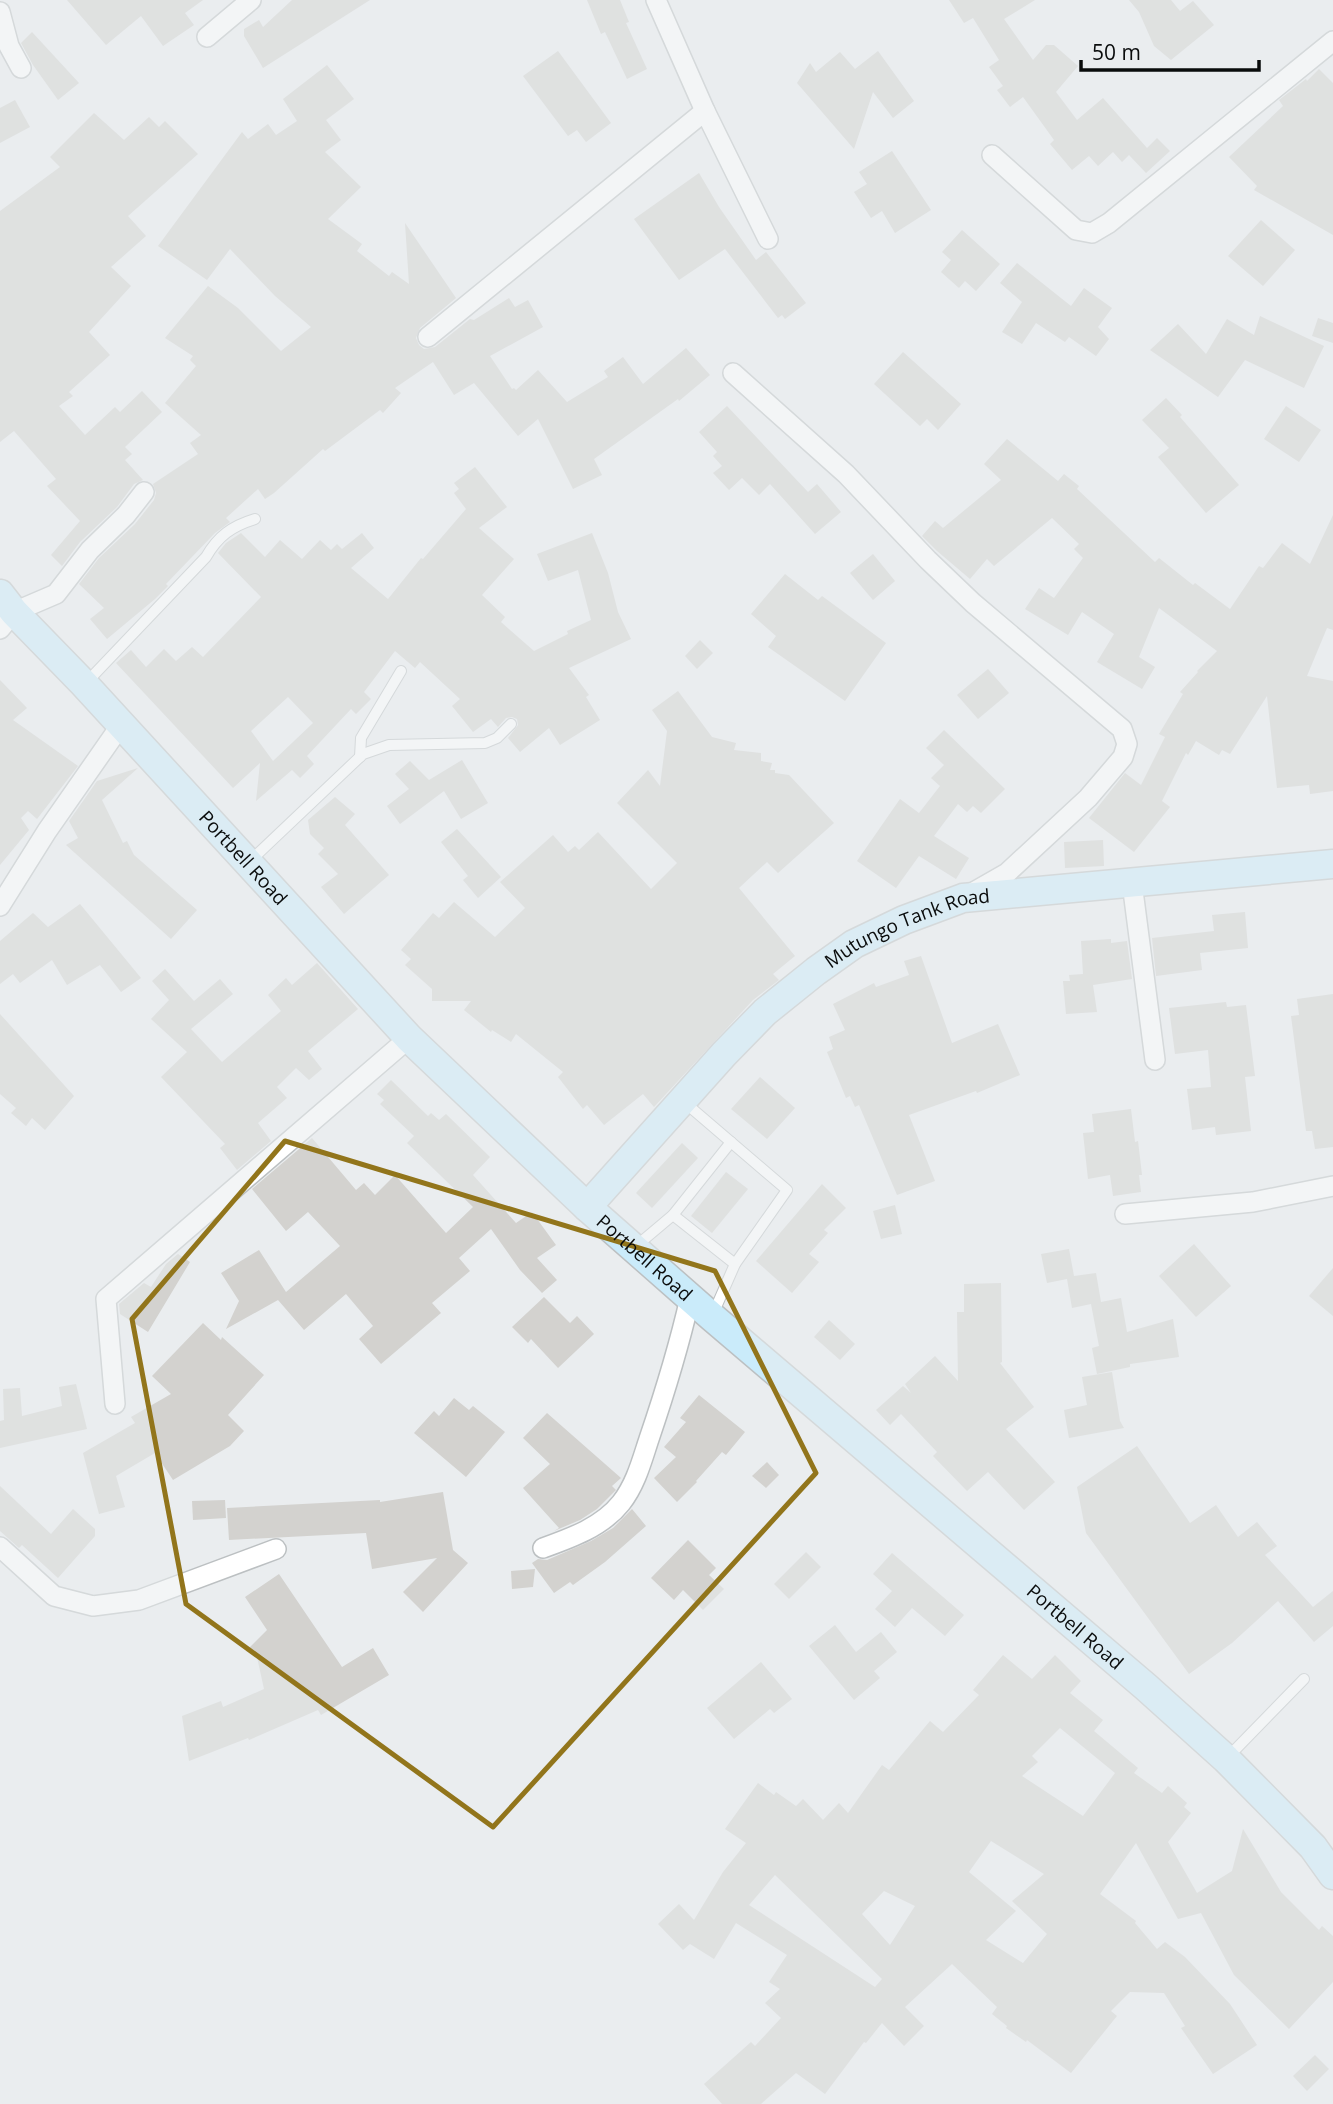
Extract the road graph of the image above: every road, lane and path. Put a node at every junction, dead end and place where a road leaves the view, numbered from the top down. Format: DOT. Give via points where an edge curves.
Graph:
graph roads {
  1 [pos="251,0"];
  2 [pos="656,0"];
  3 [pos="0,12"];
  4 [pos="207,37"];
  5 [pos="1333,41"];
  6 [pos="21,68"];
  7 [pos="705,111"];
  8 [pos="992,155"];
  9 [pos="768,239"];
  10 [pos="428,337"];
  11 [pos="733,373"];
  12 [pos="144,492"];
  13 [pos="255,519"];
  14 [pos="5,612"];
  15 [pos="401,671"];
  16 [pos="85,684"];
  17 [pos="511,724"];
  18 [pos="121,725"];
  19 [pos="360,757"];
  20 [pos="249,862"];
  21 [pos="1333,864"];
  22 [pos="1132,883"];
  23 [pos="963,898"];
  24 [pos="0,906"];
  25 [pos="409,1038"];
  26 [pos="1155,1060"];
  27 [pos="683,1101"];
  28 [pos="731,1142"];
  29 [pos="1333,1186"];
  30 [pos="586,1207"];
  31 [pos="1125,1214"];
  32 [pos="673,1215"];
  33 [pos="633,1248"];
  34 [pos="735,1264"];
  35 [pos="690,1298"];
  36 [pos="712,1317"];
  37 [pos="114,1404"];
  38 [pos="0,1547"];
  39 [pos="543,1548"];
  40 [pos="276,1549"];
  41 [pos="1304,1678"];
  42 [pos="1226,1759"];
  43 [pos="1333,1875"];
  1 -- 4 [label="street"];
  2 -- 7 [label="street"];
  3 -- 6 [label="street" via="9,46"];
  5 -- 8 [label="street" via="1092,233 1076,230"];
  7 -- 9 [label="street"];
  7 -- 10 [label="street"];
  11 -- 23 [label="street" via="846,474 973,603 1122,729 1127,744 1123,757 1088,798 1007,873"];
  12 -- 14 [label="street" via="56,593"];
  13 -- 16 [label="lane" via="234,526 215,542"];
  14 -- 16 [label="main road, Portbell Road"];
  15 -- 19 [label="lane" via="361,738"];
  16 -- 18 [label="main road, Portbell Road"];
  17 -- 19 [label="lane" via="485,743 389,745"];
  18 -- 20 [label="main road, Portbell Road"];
  18 -- 24 [label="street"];
  19 -- 20 [label="lane"];
  20 -- 25 [label="main road, Portbell Road"];
  21 -- 22 [label="main road, Mutungo Tank Road"];
  22 -- 23 [label="main road, Mutungo Tank Road"];
  22 -- 26 [label="street"];
  23 -- 27 [label="main road, Mutungo Tank Road" via="853,944 765,1012"];
  25 -- 30 [label="main road, Portbell Road"];
  25 -- 37 [label="street" via="106,1299"];
  27 -- 28 [label="lane"];
  27 -- 30 [label="main road, Mutungo Tank Road"];
  28 -- 32 [label="lane"];
  28 -- 34 [label="lane" via="788,1190"];
  29 -- 31 [label="street" via="1253,1202"];
  30 -- 33 [label="main road, Portbell Road"];
  32 -- 33 [label="lane"];
  32 -- 34 [label="lane"];
  33 -- 35 [label="main road, Portbell Road"];
  34 -- 36 [label="lane"];
  35 -- 36 [label="main road, Portbell Road"];
  35 -- 39 [label="street" via="673,1370 632,1486 605,1518 580,1535"];
  36 -- 42 [label="main road, Portbell Road"];
  38 -- 40 [label="street" via="54,1596 93,1606 139,1600"];
  41 -- 42 [label="lane"];
  42 -- 43 [label="main road, Portbell Road" via="1313,1847"];
}
